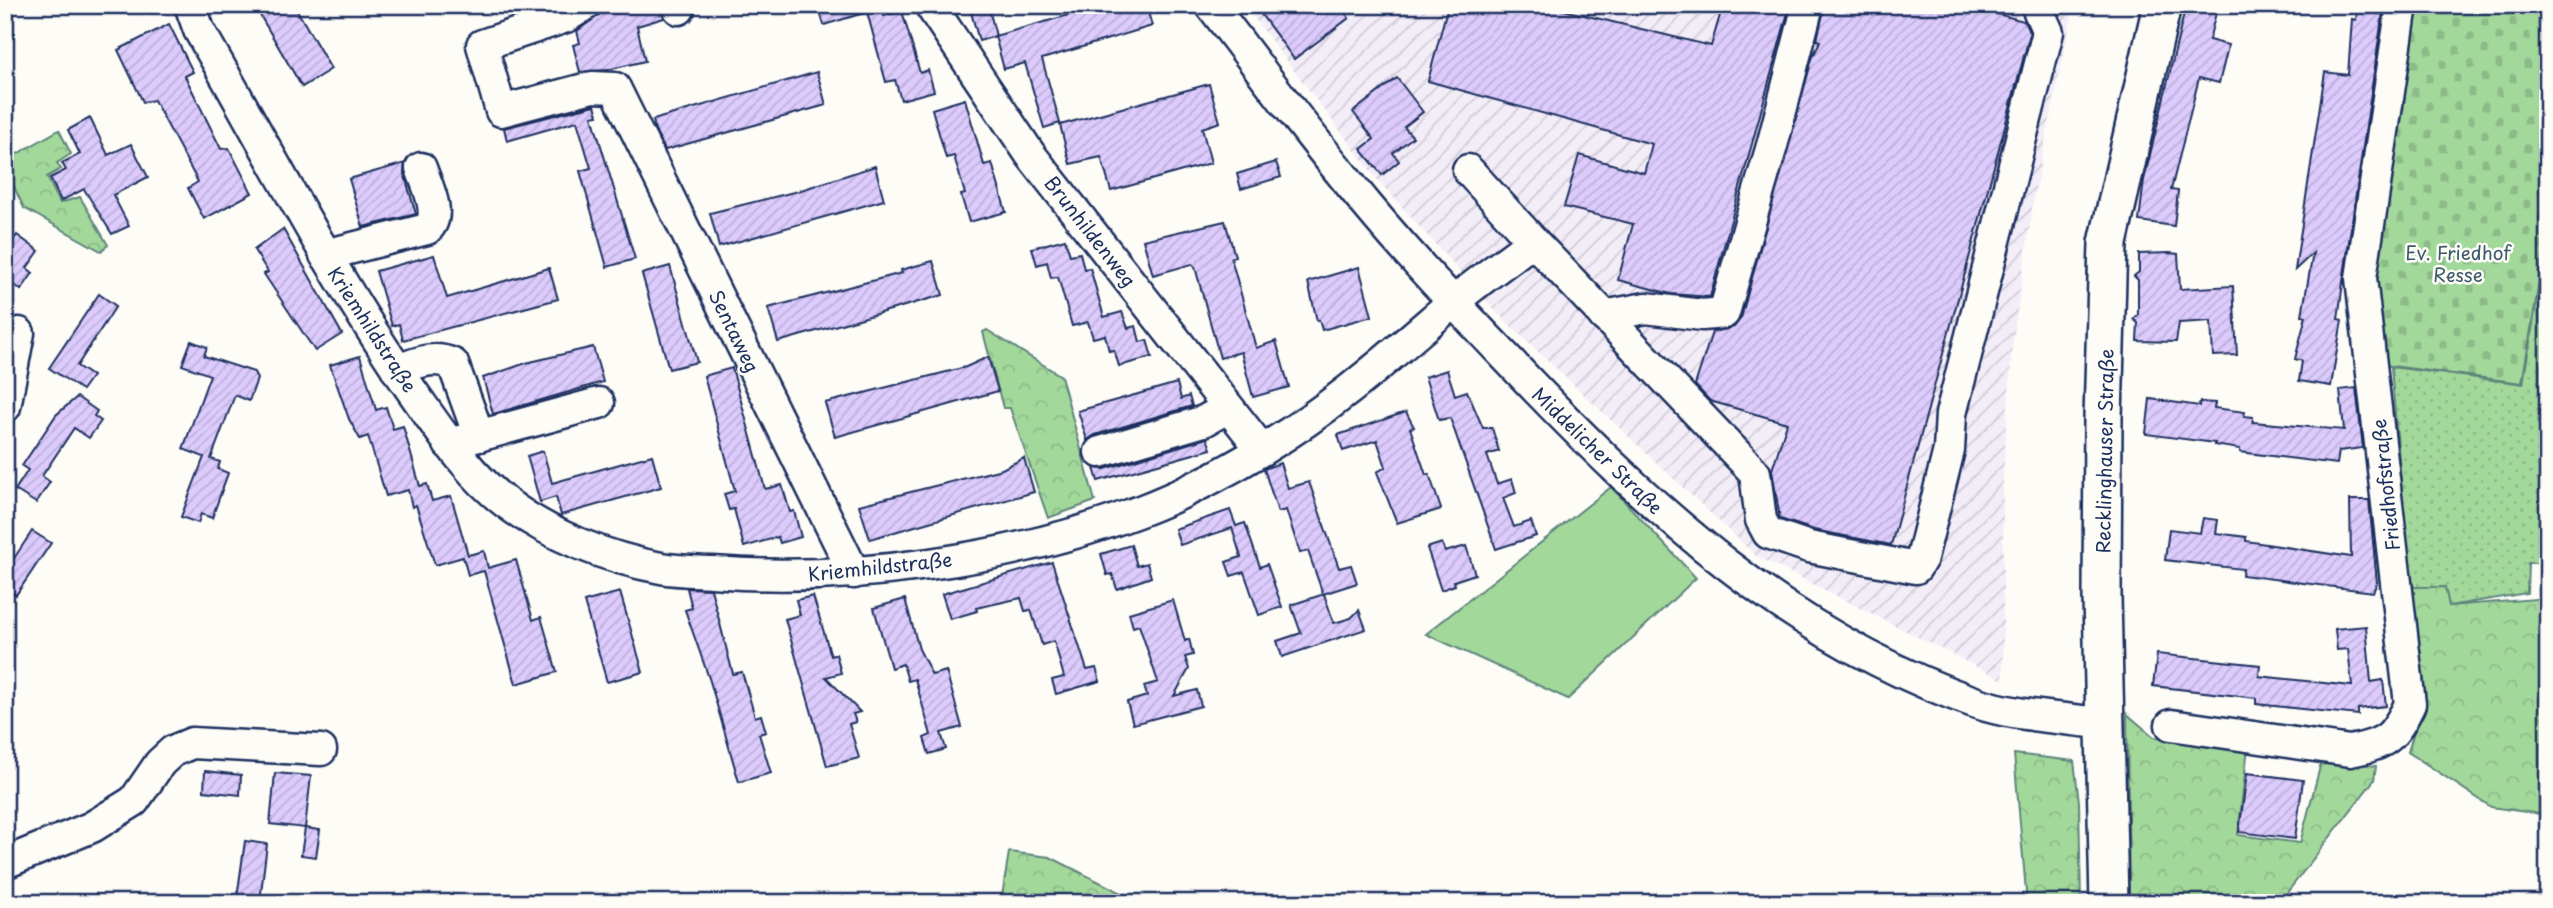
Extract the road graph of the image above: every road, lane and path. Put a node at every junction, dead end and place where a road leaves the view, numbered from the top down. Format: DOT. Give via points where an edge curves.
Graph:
graph roads {
  1 [pos="190,5"];
  2 [pos="585,5"];
  3 [pos="930,5"];
  4 [pos="1210,5"];
  5 [pos="1808,5"];
  6 [pos="2036,5"];
  7 [pos="2162,5"];
  8 [pos="2402,5"];
  9 [pos="421,168"];
  10 [pos="1468,170"];
  11 [pos="1533,242"];
  12 [pos="325,255"];
  13 [pos="1453,302"];
  14 [pos="1604,316"];
  15 [pos="19,333"];
  16 [pos="397,370"];
  17 [pos="600,403"];
  18 [pos="5,407"];
  19 [pos="1227,408"];
  20 [pos="479,436"];
  21 [pos="449,444"];
  22 [pos="1262,450"];
  23 [pos="1100,452"];
  24 [pos="854,573"];
  25 [pos="2105,724"];
  26 [pos="2171,725"];
  27 [pos="321,750"];
  28 [pos="5,863"];
  29 [pos="2109,903"];
  1 -- 12 [label="street, Kriemhildstraße" via="199,30"];
  2 -- 24 [label="street, Sentaweg" via="566,17 482,45 501,110 592,87 615,88"];
  3 -- 19 [label="street, Brunhildenweg" via="1030,154"];
  4 -- 13 [label="street, Middelicher Straße" via="1349,184"];
  5 -- 14 [label="street" via="1724,313 1702,316 1646,308"];
  6 -- 14 [label="street" via="2048,32 1951,414 1949,450 1939,491 1916,568 1809,547 1768,533 1761,520 1755,473"];
  7 -- 25 [label="main road, Recklinghauser Straße" via="2108,243 2103,418"];
  8 -- 26 [label="street, Friedhofstraße" via="2361,278 2410,704 2397,731 2378,746 2350,751"];
  9 -- 12 [label="street" via="434,211 427,229"];
  10 -- 11 [label="street"];
  11 -- 13 [label="street, Kriemhildstraße"];
  11 -- 14 [label="street"];
  12 -- 16 [label="street, Kriemhildstraße"];
  13 -- 22 [label="street, Kriemhildstraße" via="1331,405"];
  13 -- 25 [label="street, Middelicher Straße" via="1634,486 1691,539 1761,592 1835,638 1980,705"];
  15 -- 18 [label="street"];
  16 -- 20 [label="street" via="425,360 453,364"];
  16 -- 21 [label="street, Kriemhildstraße"];
  17 -- 20 [label="street"];
  19 -- 22 [label="street, Brunhildenweg"];
  19 -- 23 [label="street" via="1204,421"];
  20 -- 21 [label="street"];
  21 -- 24 [label="street, Kriemhildstraße" via="504,502 577,544 662,568 759,576"];
  22 -- 24 [label="street, Kriemhildstraße" via="1179,494 1105,524 965,557"];
  25 -- 29 [label="main road, Recklinghauser Straße"];
  27 -- 28 [label="street" via="192,743 160,763 134,801 92,827"];
}
